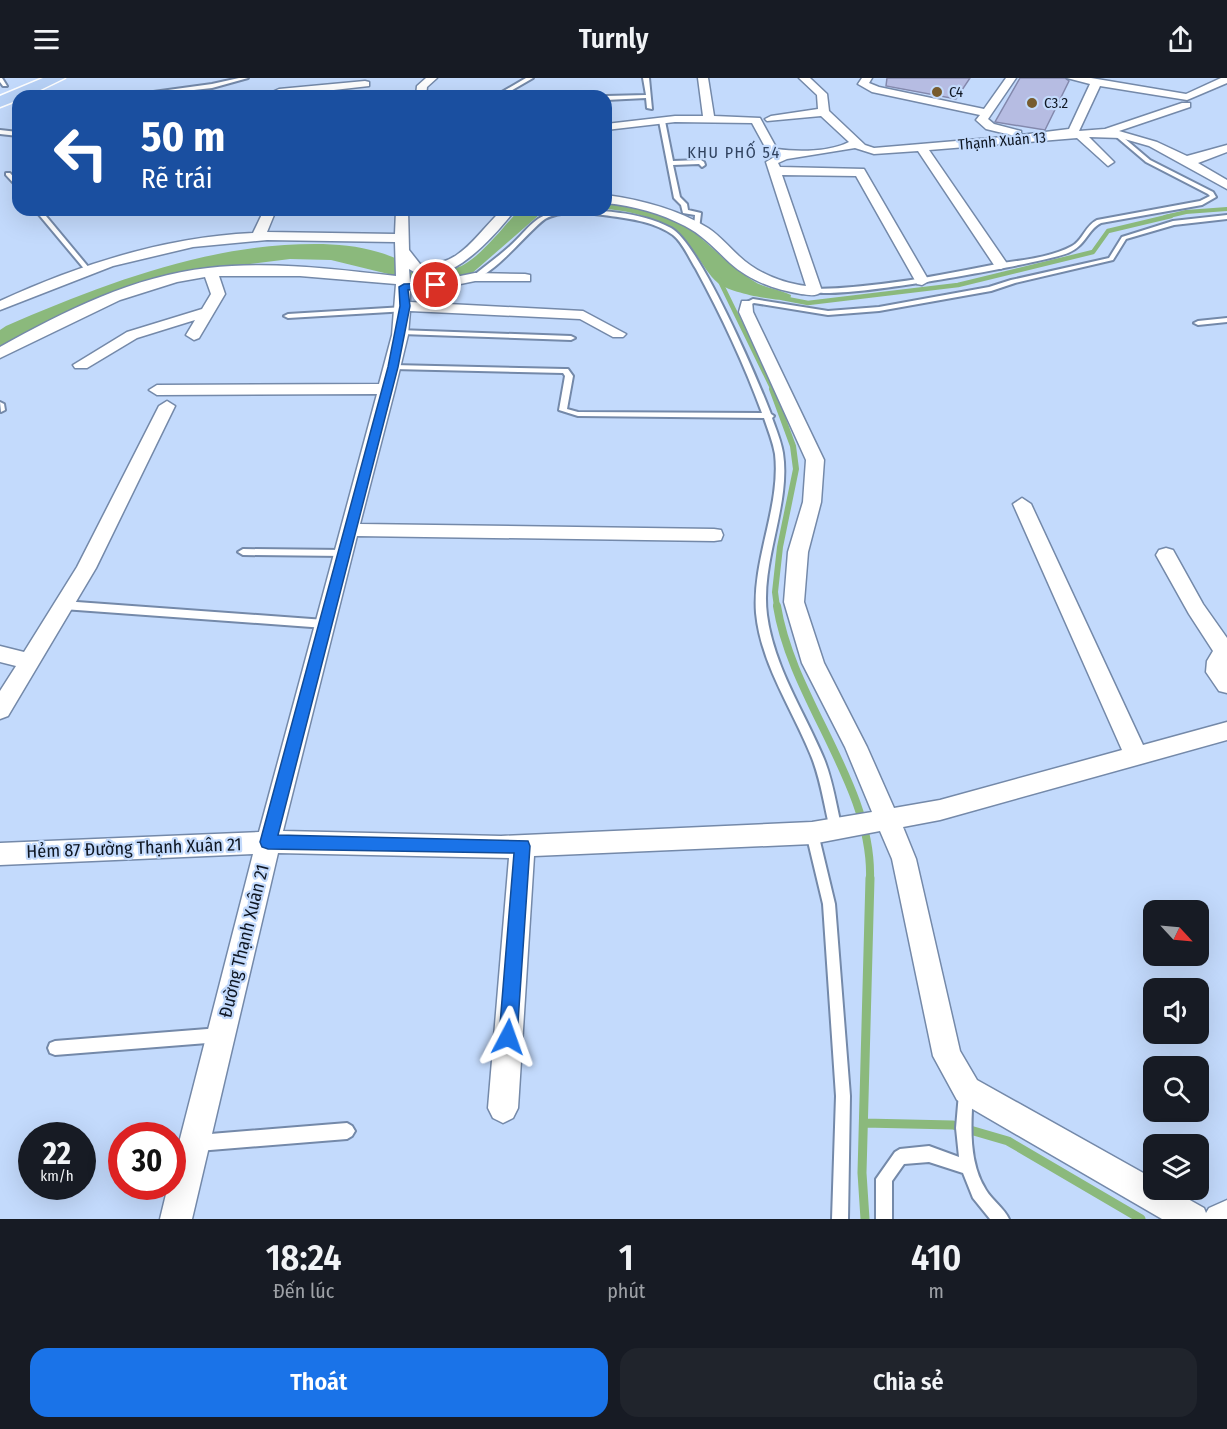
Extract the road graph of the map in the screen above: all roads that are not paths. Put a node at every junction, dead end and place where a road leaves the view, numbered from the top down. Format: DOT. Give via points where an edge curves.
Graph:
graph roads {
  1 [pos="37,78"];
  2 [pos="57,78"];
  3 [pos="70,78"];
  4 [pos="244,78"];
  5 [pos="250,78"];
  6 [pos="432,78"];
  7 [pos="530,78"];
  8 [pos="646,78"];
  9 [pos="703,78"];
  10 [pos="804,78"];
  11 [pos="867,78"];
  12 [pos="1011,78"];
  13 [pos="1072,78"];
  14 [pos="1227,79"];
  15 [pos="1096,82"];
  16 [pos="365,84"];
  17 [pos="250,87"];
  18 [pos="11,88"];
  19 [pos="28,90"];
  20 [pos="176,90"];
  21 [pos="316,90"];
  22 [pos="422,90"];
  23 [pos="509,90"];
  24 [pos="648,96"];
  25 [pos="612,98"];
  26 [pos="1186,105"];
  27 [pos="650,108"];
  28 [pos="0,109"];
  29 [pos="824,112"];
  30 [pos="987,113"];
  31 [pos="709,118"];
  32 [pos="771,119"];
  33 [pos="662,121"];
  34 [pos="612,126"];
  35 [pos="1109,133"];
  36 [pos="1080,134"];
  37 [pos="857,142"];
  38 [pos="922,148"];
  39 [pos="1227,148"];
  40 [pos="786,154"];
  41 [pos="1184,160"];
  42 [pos="1108,162"];
  43 [pos="669,163"];
  44 [pos="702,165"];
  45 [pos="769,168"];
  46 [pos="8,174"];
  47 [pos="12,179"];
  48 [pos="1227,185"];
  49 [pos="612,200"];
  50 [pos="612,214"];
  51 [pos="43,216"];
  52 [pos="267,216"];
  53 [pos="402,216"];
  54 [pos="503,216"];
  55 [pos="545,216"];
  56 [pos="1227,218"];
  57 [pos="697,228"];
  58 [pos="258,237"];
  59 [pos="400,246"];
  60 [pos="1001,265"];
  61 [pos="88,270"];
  62 [pos="210,272"];
  63 [pos="475,277"];
  64 [pos="525,278"];
  65 [pos="922,281"];
  66 [pos="1013,281"];
  67 [pos="815,291"];
  68 [pos="404,292"];
  69 [pos="747,304"];
  70 [pos="0,306"];
  71 [pos="210,311"];
  72 [pos="288,316"];
  73 [pos="1227,321"];
  74 [pos="1198,323"];
  75 [pos="401,332"];
  76 [pos="618,334"];
  77 [pos="194,335"];
  78 [pos="571,338"];
  79 [pos="0,353"];
  80 [pos="81,365"];
  81 [pos="393,367"];
  82 [pos="387,389"];
  83 [pos="770,417"];
  84 [pos="1022,504"];
  85 [pos="350,530"];
  86 [pos="714,535"];
  87 [pos="243,552"];
  88 [pos="344,554"];
  89 [pos="1166,555"];
  90 [pos="63,605"];
  91 [pos="325,624"];
  92 [pos="1226,650"];
  93 [pos="0,654"];
  94 [pos="29,661"];
  95 [pos="1227,685"];
  96 [pos="0,710"];
  97 [pos="1227,731"];
  98 [pos="1137,758"];
  99 [pos="883,820"];
  100 [pos="841,828"];
  101 [pos="812,833"];
  102 [pos="268,842"];
  103 [pos="522,846"];
  104 [pos="0,854"];
  105 [pos="221,1035"];
  106 [pos="55,1048"];
  107 [pos="965,1100"];
  108 [pos="503,1108"];
  109 [pos="347,1131"];
  110 [pos="194,1143"];
  111 [pos="966,1167"];
  112 [pos="1227,1216"];
  113 [pos="176,1219"];
  114 [pos="840,1219"];
  115 [pos="884,1219"];
  116 [pos="1001,1219"];
  117 [pos="1193,1219"];
  118 [pos="1220,1219"];
  1 -- 18 [label="highway"];
  2 -- 19 [label="highway"];
  3 -- 18 [label="highway"];
  4 -- 20 [label="lane"];
  5 -- 17 [label="lane"];
  6 -- 22 [label="street"];
  7 -- 23 [label="lane"];
  8 -- 24 [label="lane"];
  9 -- 31 [label="street"];
  10 -- 29 [label="street, Thạnh Xuân 13" via="822,94"];
  11 -- 30 [label="street" via="862,84 876,90"];
  12 -- 30 [label="street"];
  13 -- 15 [label="street"];
  14 -- 15 [label="street" via="1187,97"];
  15 -- 30 [label="street" via="1073,132 1027,135 990,127 982,120"];
  16 -- 21 [label="street"];
  18 -- 28 [label="highway"];
  24 -- 25 [label="lane"];
  24 -- 27 [label="lane"];
  26 -- 35 [label="street"];
  29 -- 32 [label="street"];
  29 -- 37 [label="street, Thạnh Xuân 13"];
  31 -- 33 [label="street"];
  31 -- 40 [label="street" via="756,120 773,152"];
  33 -- 34 [label="street"];
  33 -- 43 [label="lane"];
  35 -- 36 [label="street, Thạnh Xuân 13"];
  35 -- 41 [label="street, Thạnh Xuân 13" via="1140,137"];
  35 -- 60 [label="lane" via="1148,161 1213,197 1202,203 1099,221 1092,224 1077,247"];
  36 -- 38 [label="street, Thạnh Xuân 13"];
  36 -- 42 [label="street"];
  37 -- 38 [label="street, Thạnh Xuân 13" via="861,148 874,152"];
  37 -- 40 [label="street" via="853,146"];
  38 -- 60 [label="street"];
  39 -- 41 [label="street"];
  40 -- 45 [label="street"];
  41 -- 48 [label="street, Thạnh Xuân 13"];
  43 -- 44 [label="lane"];
  43 -- 57 [label="lane" via="676,198 684,204 685,212 698,213"];
  45 -- 65 [label="street" via="860,172"];
  45 -- 67 [label="street"];
  46 -- 47 [label="lane"];
  49 -- 57 [label="street" via="638,202"];
  50 -- 83 [label="lane" via="638,218 678,235"];
  51 -- 61 [label="lane"];
  52 -- 58 [label="street"];
  53 -- 59 [label="street"];
  54 -- 59 [label="street" via="452,267 416,268"];
  55 -- 63 [label="lane"];
  56 -- 66 [label="lane" via="1173,223 1124,238 1112,259"];
  57 -- 67 [label="street" via="718,241 758,277"];
  58 -- 59 [label="street"];
  58 -- 61 [label="street" via="195,243"];
  59 -- 68 [label="street, Đường Thạnh Xuân 21"];
  60 -- 65 [label="lane"];
  60 -- 66 [label="lane"];
  61 -- 70 [label="street"];
  62 -- 68 [label="street" via="239,270"];
  62 -- 71 [label="street" via="218,290"];
  62 -- 79 [label="street" via="118,294 51,324"];
  63 -- 64 [label="street"];
  63 -- 68 [label="street"];
  65 -- 67 [label="lane"];
  66 -- 69 [label="lane" via="956,296 858,311 828,313 753,301"];
  68 -- 72 [label="lane"];
  68 -- 75 [label="street, Đường Thạnh Xuân 21"];
  68 -- 76 [label="street" via="584,315"];
  69 -- 99 [label="street" via="746,312 815,460 812,502 798,552 794,602 813,663 856,747"];
  71 -- 77 [label="street"];
  71 -- 80 [label="street" via="132,335"];
  73 -- 74 [label="lane"];
  75 -- 78 [label="lane"];
  75 -- 81 [label="street, Đường Thạnh Xuân 21"];
  81 -- 82 [label="street, Đường Thạnh Xuân 21"];
  81 -- 83 [label="lane" via="565,371 569,376 563,410 578,414"];
  82 -- 85 [label="street, Đường Thạnh Xuân 21"];
  82 -- 90 [label="street" via="162,398 87,568"];
  83 -- 100 [label="lane" via="779,453 777,491 760,579 766,637 819,760"];
  84 -- 98 [label="street"];
  85 -- 86 [label="street"];
  85 -- 88 [label="street, Đường Thạnh Xuân 21"];
  87 -- 88 [label="lane"];
  88 -- 91 [label="street, Đường Thạnh Xuân 21"];
  89 -- 92 [label="street" via="1196,609"];
  90 -- 91 [label="lane"];
  90 -- 94 [label="street"];
  91 -- 102 [label="street, Đường Thạnh Xuân 21"];
  92 -- 95 [label="street" via="1218,661 1217,672"];
  93 -- 94 [label="street"];
  94 -- 96 [label="street"];
  97 -- 98 [label="street, Hẻm 87 Đường Thạnh Xuân 21"];
  98 -- 99 [label="street, Hẻm 87 Đường Thạnh Xuân 21" via="940,810"];
  99 -- 100 [label="street, Hẻm 87 Đường Thạnh Xuân 21"];
  99 -- 107 [label="street" via="904,859 946,1056"];
  100 -- 101 [label="street, Hẻm 87 Đường Thạnh Xuân 21"];
  101 -- 103 [label="street, Hẻm 87 Đường Thạnh Xuân 21"];
  101 -- 114 [label="lane" via="830,904 843,1096"];
  102 -- 103 [label="street, Hẻm 87 Đường Thạnh Xuân 21"];
  102 -- 104 [label="street, Hẻm 87 Đường Thạnh Xuân 21"];
  102 -- 105 [label="street, Đường Thạnh Xuân 21"];
  103 -- 108 [label="street"];
  105 -- 106 [label="lane"];
  105 -- 110 [label="street, Đường Thạnh Xuân 21"];
  107 -- 111 [label="lane"];
  107 -- 117 [label="street"];
  109 -- 110 [label="lane"];
  110 -- 113 [label="street, Đường Thạnh Xuân 21"];
  111 -- 115 [label="lane" via="929,1154 900,1158 884,1179"];
  111 -- 116 [label="lane" via="977,1191"];
  112 -- 118 [label="street"];
}
